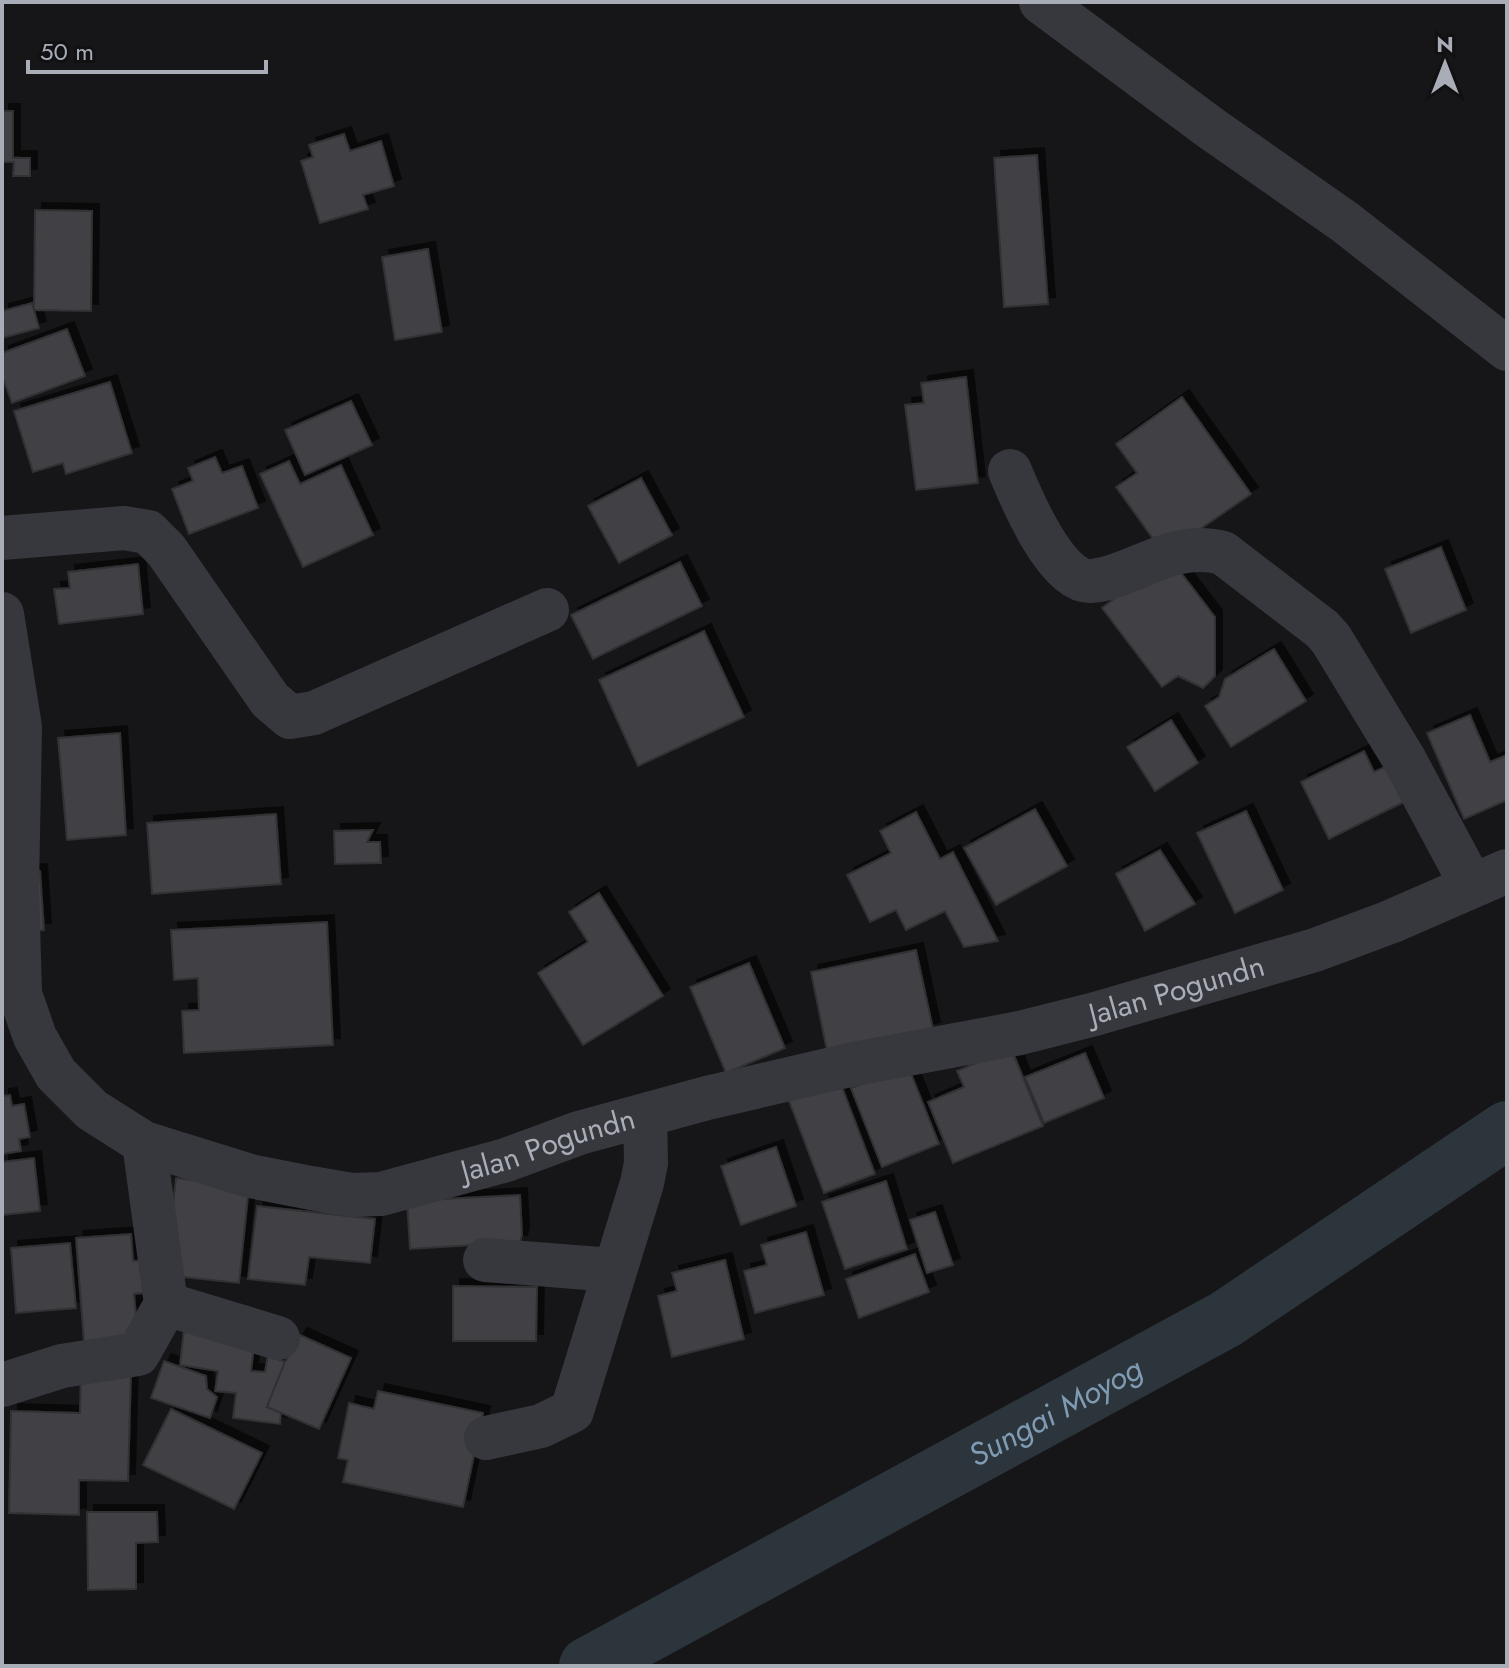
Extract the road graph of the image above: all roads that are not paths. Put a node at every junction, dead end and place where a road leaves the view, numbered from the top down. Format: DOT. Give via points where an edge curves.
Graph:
graph roads {
  1 [pos="1041,2"];
  2 [pos="1507,349"];
  3 [pos="1010,471"];
  4 [pos="2,538"];
  5 [pos="547,610"];
  6 [pos="2,614"];
  7 [pos="1490,879"];
  8 [pos="19,1041"];
  9 [pos="645,1116"];
  10 [pos="144,1143"];
  11 [pos="485,1260"];
  12 [pos="613,1270"];
  13 [pos="166,1304"];
  14 [pos="278,1338"];
  15 [pos="2,1385"];
  16 [pos="486,1438"];
  1 -- 2 [label="street" via="1345,222"];
  3 -- 7 [label="street" via="1026,509 1065,571 1077,579 1090,582 1169,554 1211,550 1223,553 1322,629"];
  4 -- 5 [label="street" via="124,528 148,532 270,700 290,717 314,713"];
  6 -- 8 [label="street, Jalan Pogundn" via="20,727"];
  7 -- 9 [label="street, Jalan Pogundn" via="1315,950 1149,1000"];
  8 -- 10 [label="street, Jalan Pogundn" via="92,1110"];
  9 -- 10 [label="street, Jalan Pogundn" via="381,1194 352,1195 250,1176"];
  9 -- 12 [label="street" via="646,1163"];
  10 -- 13 [label="street"];
  11 -- 12 [label="street"];
  12 -- 16 [label="street" via="572,1411 541,1426"];
  13 -- 14 [label="street"];
  13 -- 15 [label="street" via="138,1354 62,1366"];
}
